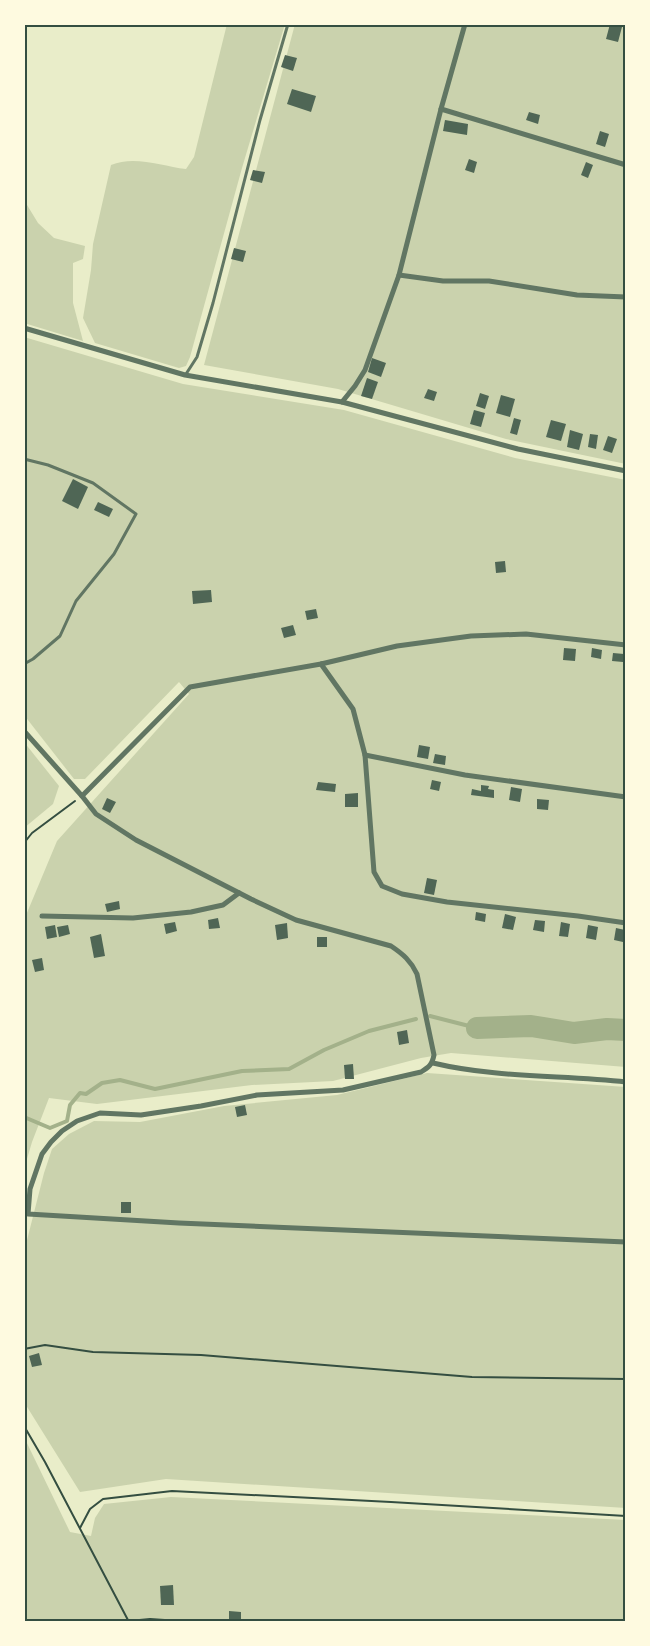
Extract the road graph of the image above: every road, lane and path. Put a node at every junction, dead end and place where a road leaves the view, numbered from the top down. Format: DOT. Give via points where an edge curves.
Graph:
graph roads {
  1 [pos="288,24"];
  2 [pos="465,24"];
  3 [pos="441,108"];
  4 [pos="626,165"];
  5 [pos="399,274"];
  6 [pos="626,297"];
  7 [pos="24,328"];
  8 [pos="185,375"];
  9 [pos="342,402"];
  10 [pos="24,459"];
  11 [pos="626,471"];
  12 [pos="626,645"];
  13 [pos="24,664"];
  14 [pos="321,664"];
  15 [pos="24,731"];
  16 [pos="366,755"];
  17 [pos="82,796"];
  18 [pos="626,796"];
  19 [pos="24,843"];
  20 [pos="239,893"];
  21 [pos="42,916"];
  22 [pos="626,923"];
  23 [pos="433,1063"];
  24 [pos="626,1082"];
  25 [pos="626,1242"];
  26 [pos="24,1349"];
  27 [pos="626,1379"];
  28 [pos="24,1426"];
  29 [pos="626,1516"];
  30 [pos="80,1528"];
  31 [pos="129,1621"];
  32 [pos="194,1622"];
  1 -- 8 [label="lane" via="213,303 197,357"];
  2 -- 3 [label="street"];
  3 -- 4 [label="street"];
  3 -- 5 [label="street"];
  5 -- 6 [label="street"];
  5 -- 9 [label="street" via="365,370"];
  7 -- 8 [label="street"];
  8 -- 9 [label="street"];
  9 -- 11 [label="street" via="518,449"];
  10 -- 13 [label="lane" via="93,483 136,514 114,554 76,601 60,636"];
  12 -- 14 [label="street" via="526,634 471,636 397,646"];
  14 -- 16 [label="street" via="353,709"];
  14 -- 17 [label="street" via="190,687"];
  15 -- 17 [label="street"];
  16 -- 18 [label="street" via="465,775"];
  16 -- 22 [label="street" via="374,872 382,886 447,902"];
  17 -- 19 [label="path"];
  17 -- 20 [label="street" via="96,813 136,840"];
  20 -- 21 [label="street" via="224,905 191,912 133,918"];
  20 -- 23 [label="street" via="296,920 391,946 402,953 417,974"];
  23 -- 24 [label="street" via="505,1075"];
  23 -- 25 [label="street" via="421,1072 344,1090 257,1095 141,1115 100,1113 77,1121 62,1131 42,1154 30,1189 28,1214"];
  26 -- 27 [label="path" via="45,1345 93,1352 201,1355 471,1377"];
  28 -- 30 [label="path"];
  29 -- 30 [label="path" via="172,1491 103,1499 90,1509"];
  30 -- 31 [label="path"];
  31 -- 32 [label="path"];
}
